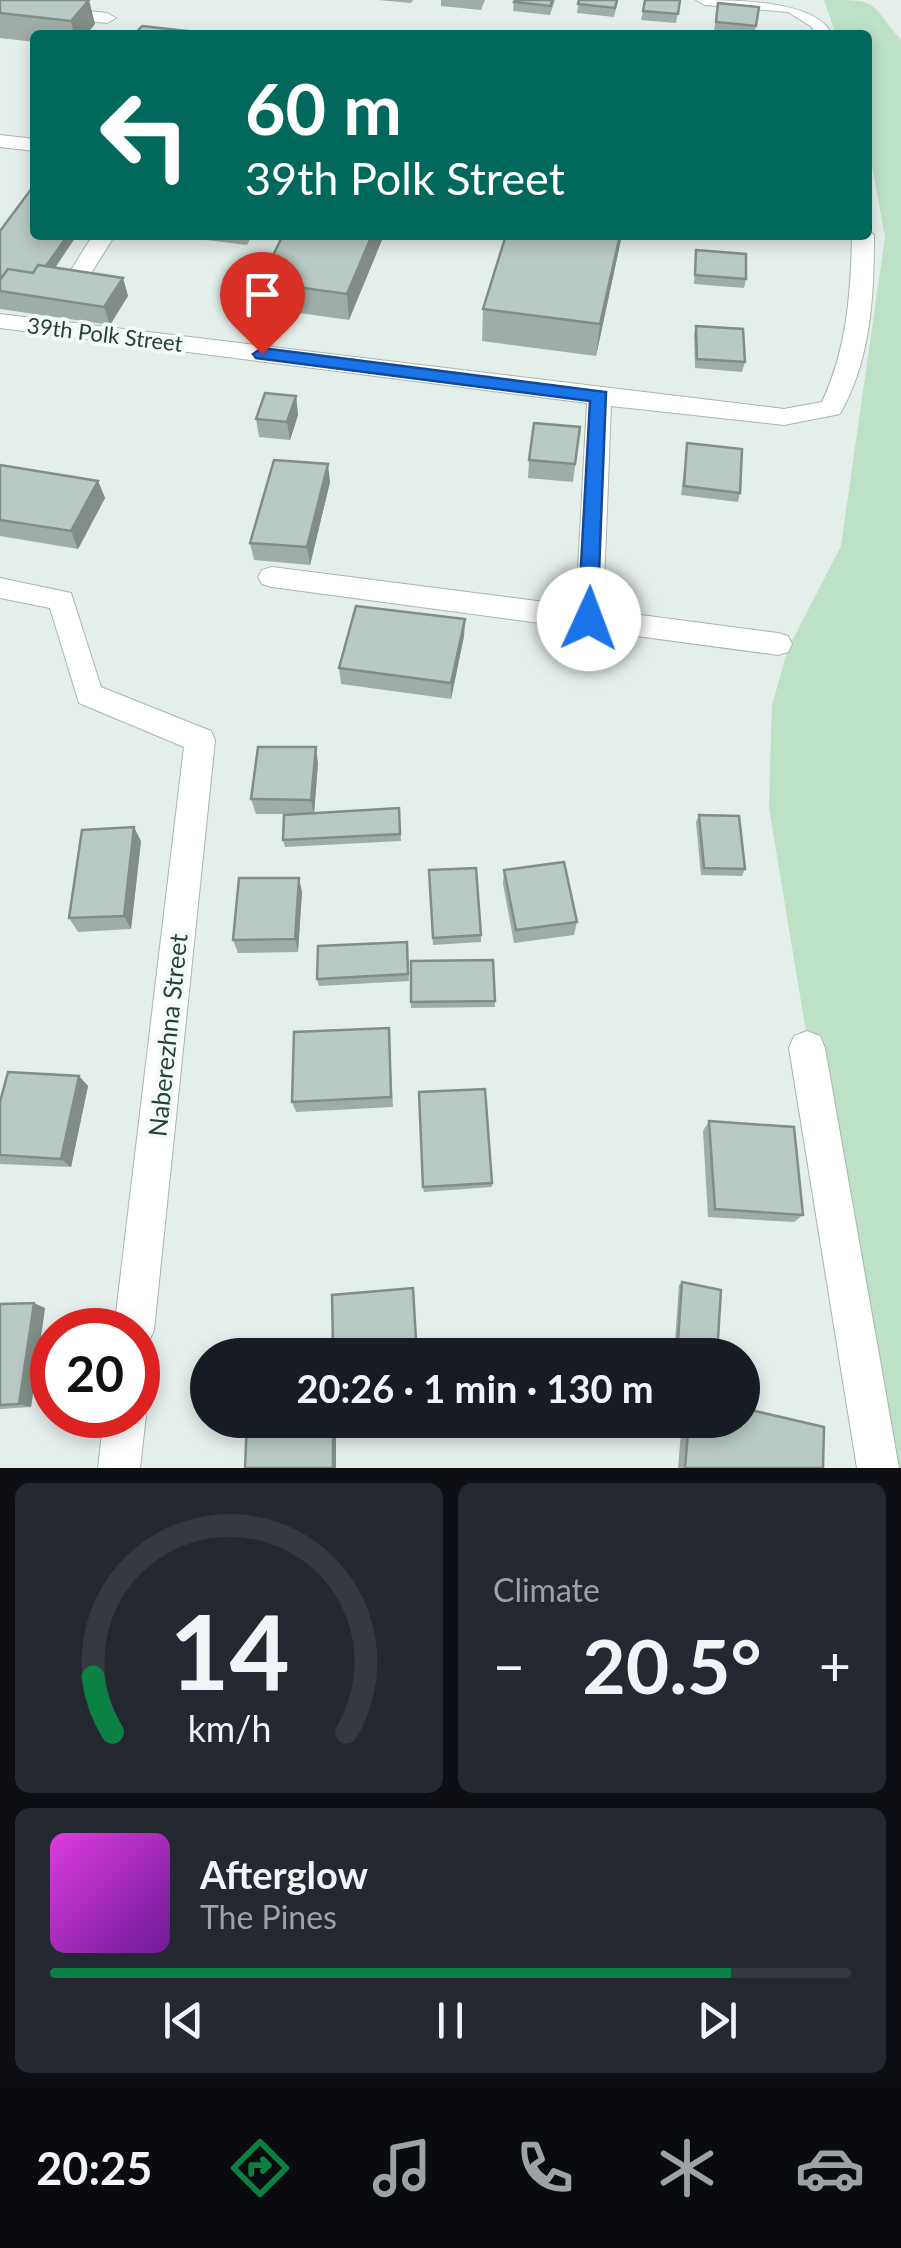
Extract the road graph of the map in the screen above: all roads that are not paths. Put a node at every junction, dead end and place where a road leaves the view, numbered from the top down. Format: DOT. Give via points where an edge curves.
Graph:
graph roads {
  1 [pos="706,0"];
  2 [pos="0,7"];
  3 [pos="107,18"];
  4 [pos="822,30"];
  5 [pos="0,141"];
  6 [pos="30,144"];
  7 [pos="101,240"];
  8 [pos="863,240"];
  9 [pos="77,278"];
  10 [pos="0,321"];
  11 [pos="599,396"];
  12 [pos="272,578"];
  13 [pos="0,588"];
  14 [pos="589,619"];
  15 [pos="778,644"];
  16 [pos="807,1048"];
  17 [pos="136,1308"];
  18 [pos="122,1438"];
  19 [pos="119,1468"];
  20 [pos="878,1468"];
  1 -- 4 [label="street" via="792,7"];
  2 -- 3 [label="street"];
  5 -- 6 [label="street"];
  7 -- 9 [label="street"];
  8 -- 11 [label="street, 39th Polk Street" via="849,375 831,408 805,415 728,413"];
  10 -- 11 [label="street, 39th Polk Street"];
  11 -- 14 [label="street"];
  12 -- 14 [label="street"];
  13 -- 17 [label="street, Naberezhna Street" via="61,600 89,695 200,740"];
  14 -- 15 [label="street"];
  16 -- 20 [label="street"];
  18 -- 19 [label="street"];
}
